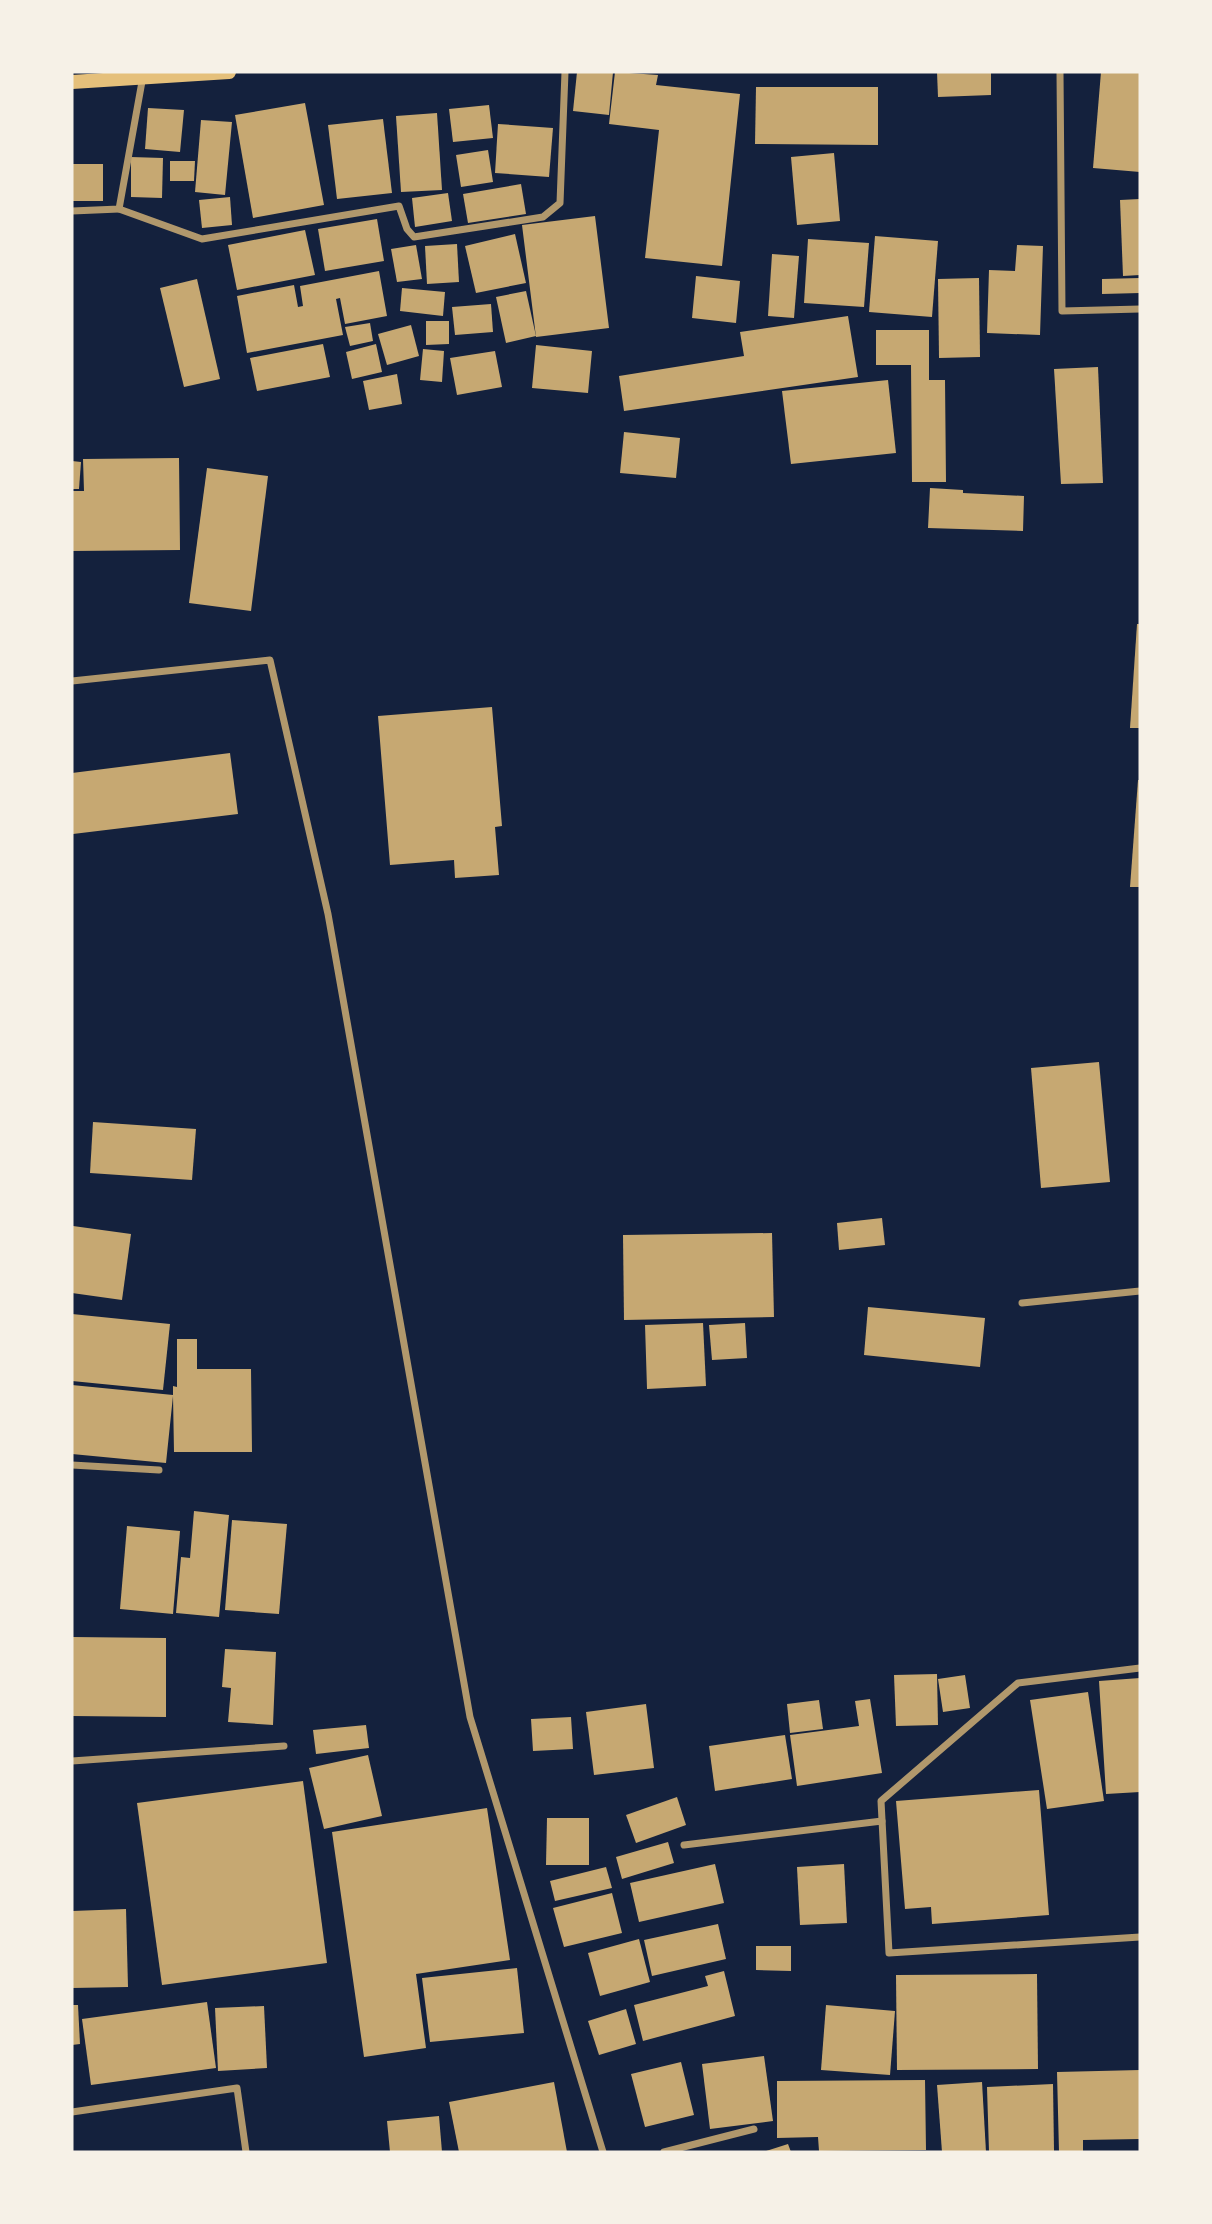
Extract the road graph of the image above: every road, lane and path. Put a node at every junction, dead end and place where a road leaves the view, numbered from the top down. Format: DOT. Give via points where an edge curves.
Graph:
graph roads {
  1 [pos="229,72"];
  2 [pos="565,72"];
  3 [pos="1060,72"];
  4 [pos="143,75"];
  5 [pos="72,82"];
  6 [pos="119,209"];
  7 [pos="72,211"];
  8 [pos="1140,309"];
  9 [pos="72,681"];
  10 [pos="1140,1291"];
  11 [pos="1023,1303"];
  12 [pos="72,1465"];
  13 [pos="159,1470"];
  14 [pos="1140,1668"];
  15 [pos="285,1746"];
  16 [pos="72,1761"];
  17 [pos="882,1821"];
  18 [pos="684,1845"];
  19 [pos="1140,1937"];
  20 [pos="72,2112"];
  21 [pos="754,2129"];
  22 [pos="246,2152"];
  23 [pos="603,2152"];
  24 [pos="664,2152"];
  1 -- 4 [label="main road"];
  2 -- 6 [label="street" via="560,203 543,217 414,237 399,206 202,239"];
  3 -- 8 [label="street" via="1062,311"];
  4 -- 5 [label="main road"];
  4 -- 6 [label="street"];
  6 -- 7 [label="street"];
  9 -- 23 [label="street" via="270,660 328,914 470,1717"];
  10 -- 11 [label="street"];
  12 -- 13 [label="street"];
  14 -- 17 [label="street" via="1018,1683 881,1801"];
  15 -- 16 [label="street"];
  17 -- 18 [label="street"];
  17 -- 19 [label="street" via="889,1953"];
  20 -- 22 [label="street" via="237,2088"];
  21 -- 24 [label="street"];
}
